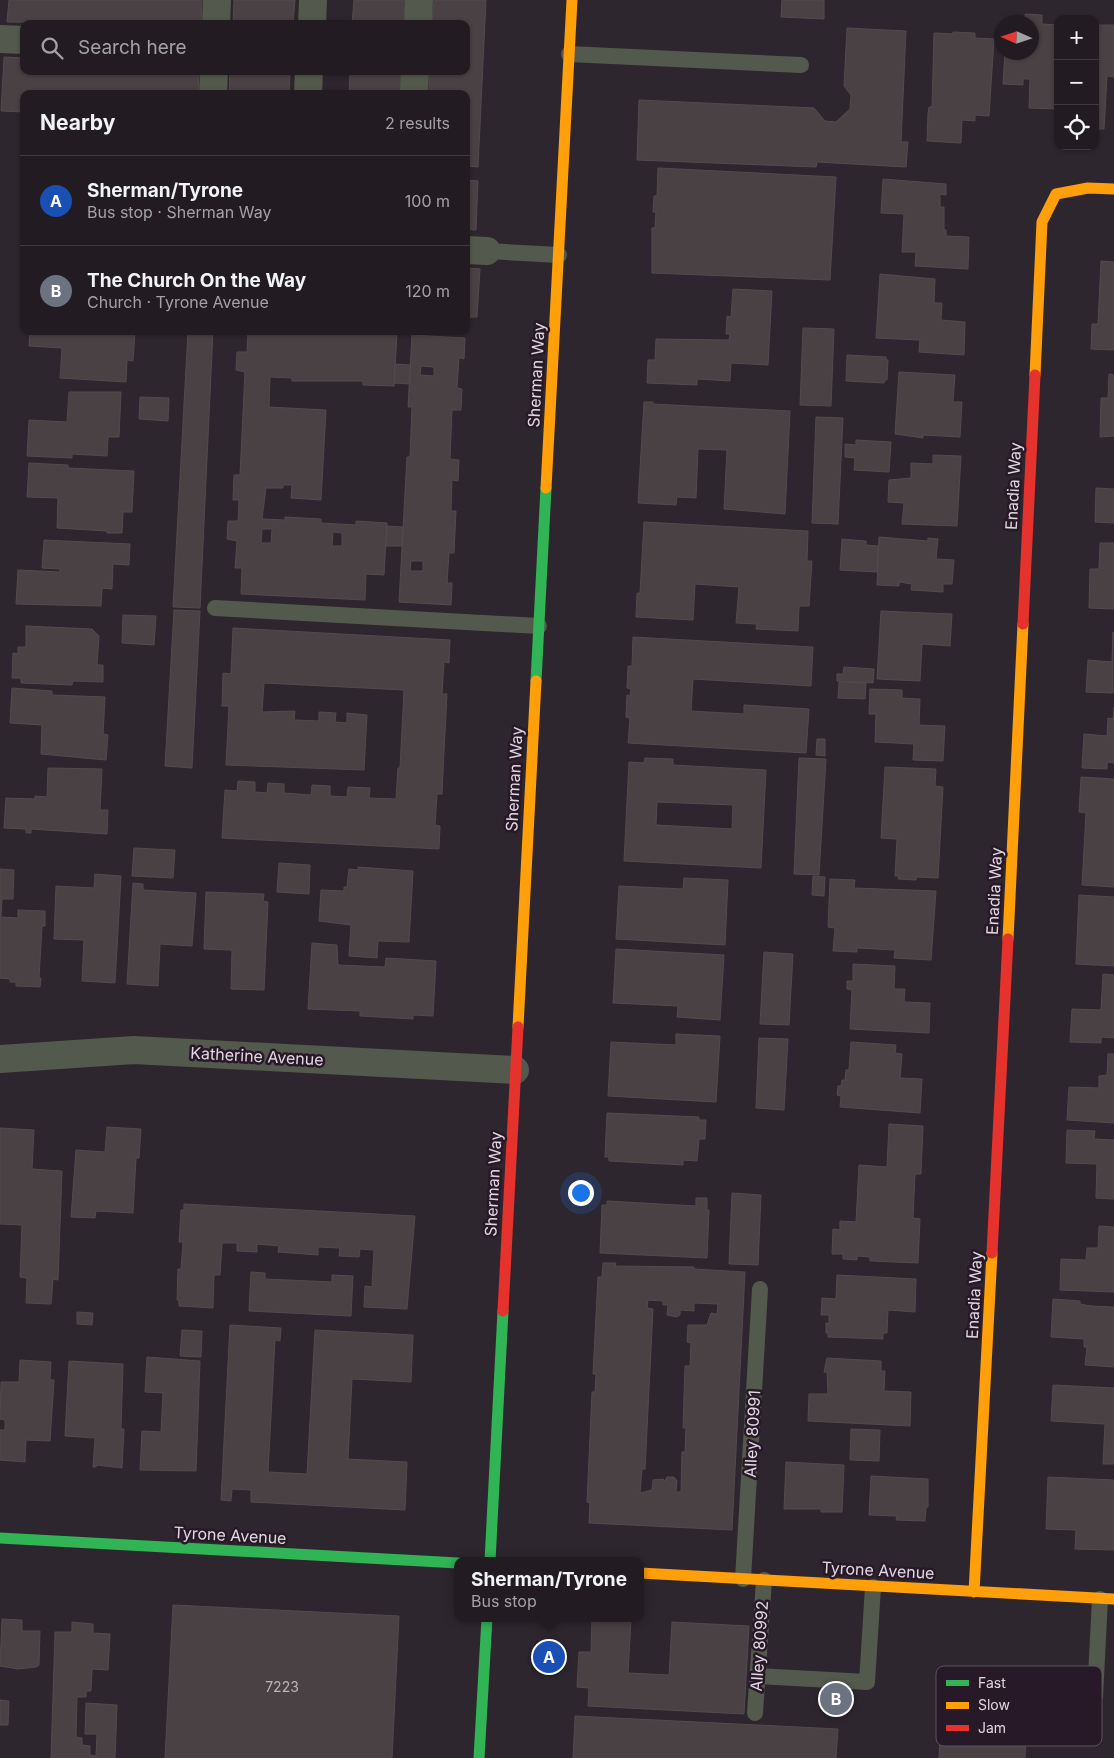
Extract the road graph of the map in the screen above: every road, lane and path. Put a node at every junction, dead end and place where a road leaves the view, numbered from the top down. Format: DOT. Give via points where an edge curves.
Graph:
graph roads {
  1 [pos="217,0"];
  2 [pos="313,0"];
  3 [pos="419,0"];
  4 [pos="572,0"];
  5 [pos="216,20"];
  6 [pos="312,20"];
  7 [pos="418,20"];
  8 [pos="0,39"];
  9 [pos="20,40"];
  10 [pos="570,54"];
  11 [pos="801,65"];
  12 [pos="214,75"];
  13 [pos="309,75"];
  14 [pos="415,75"];
  15 [pos="213,90"];
  16 [pos="308,90"];
  17 [pos="414,90"];
  18 [pos="1114,189"];
  19 [pos="477,251"];
  20 [pos="559,255"];
  21 [pos="216,608"];
  22 [pos="539,626"];
  23 [pos="0,1059"];
  24 [pos="515,1070"];
  25 [pos="760,1289"];
  26 [pos="0,1538"];
  27 [pos="490,1557"];
  28 [pos="454,1563"];
  29 [pos="644,1573"];
  30 [pos="743,1579"];
  31 [pos="764,1580"];
  32 [pos="873,1587"];
  33 [pos="974,1592"];
  34 [pos="1107,1599"];
  35 [pos="487,1622"];
  36 [pos="1099,1666"];
  37 [pos="757,1676"];
  38 [pos="755,1713"];
  39 [pos="479,1758"];
  1 -- 5 [label="street"];
  2 -- 6 [label="street"];
  3 -- 7 [label="street"];
  4 -- 10 [label="street, Sherman Way"];
  8 -- 9 [label="street"];
  10 -- 11 [label="lane"];
  10 -- 20 [label="street, Sherman Way"];
  12 -- 15 [label="street"];
  13 -- 16 [label="street"];
  14 -- 17 [label="street"];
  18 -- 33 [label="street, Enadia Way" via="1088,188 1056,194 1042,222"];
  19 -- 20 [label="lane"];
  20 -- 22 [label="street, Sherman Way"];
  21 -- 22 [label="lane"];
  22 -- 24 [label="street, Sherman Way"];
  23 -- 24 [label="street, Katherine Avenue" via="134,1050"];
  24 -- 27 [label="street, Sherman Way"];
  25 -- 30 [label="lane, Alley 80991"];
  26 -- 28 [label="street, Tyrone Avenue"];
  29 -- 30 [label="street, Tyrone Avenue"];
  30 -- 31 [label="street, Tyrone Avenue"];
  31 -- 32 [label="street, Tyrone Avenue"];
  31 -- 37 [label="lane, Alley 80992"];
  32 -- 33 [label="street, Tyrone Avenue"];
  32 -- 37 [label="lane" via="867,1682"];
  33 -- 34 [label="street, Tyrone Avenue"];
  34 -- 36 [label="lane"];
  35 -- 39 [label="street"];
  37 -- 38 [label="lane, Alley 80992"];
}
